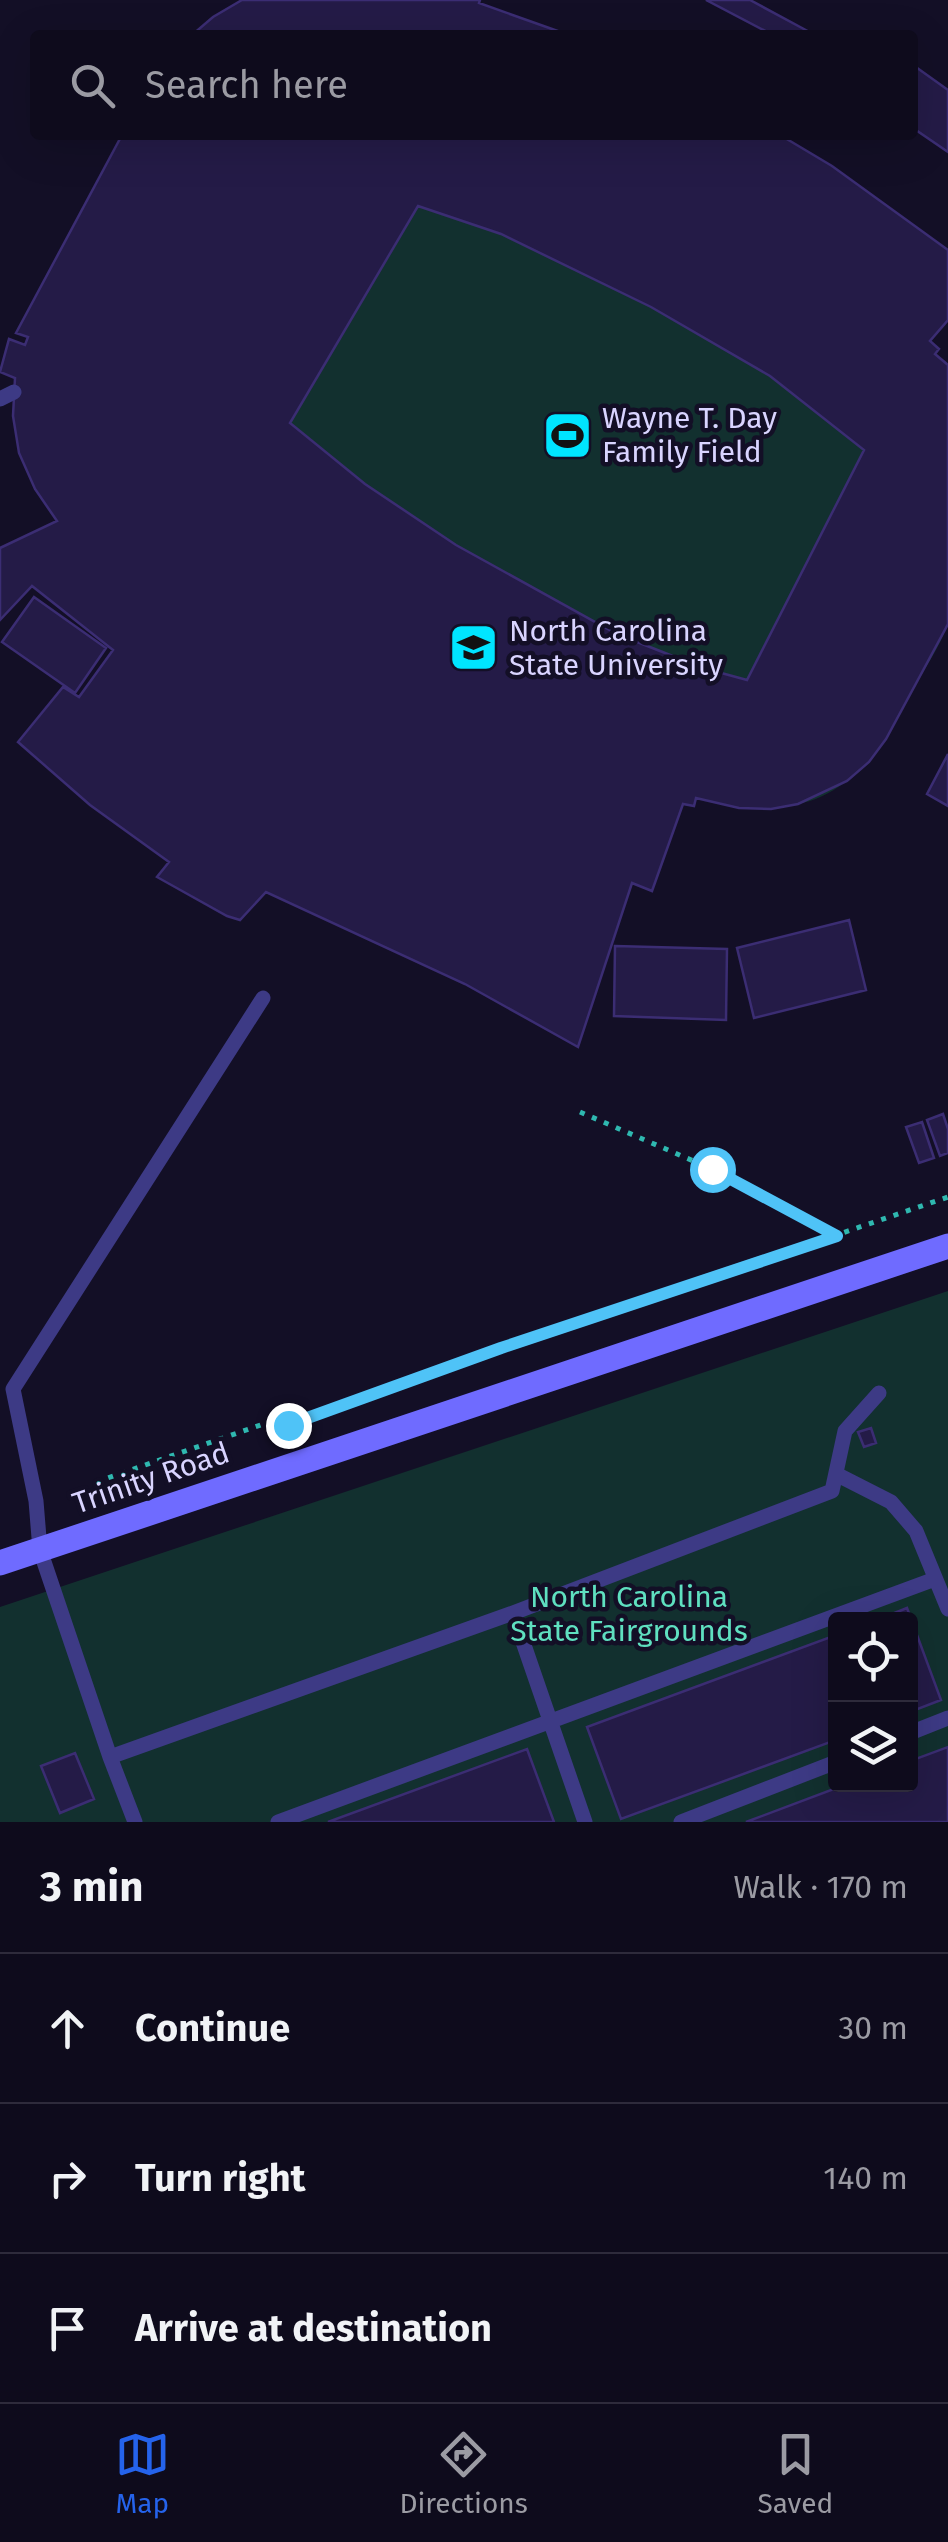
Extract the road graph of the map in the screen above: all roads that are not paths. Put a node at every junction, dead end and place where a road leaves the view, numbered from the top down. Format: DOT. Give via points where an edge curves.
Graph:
graph roads {
  1 [pos="263,998"];
  2 [pos="948,1246"];
  3 [pos="879,1393"];
  4 [pos="17,1404"];
  5 [pos="0,1409"];
  6 [pos="836,1474"];
  7 [pos="40,1550"];
  8 [pos="0,1563"];
  9 [pos="936,1578"];
  10 [pos="948,1609"];
  11 [pos="513,1614"];
  12 [pos="948,1718"];
  13 [pos="550,1721"];
  14 [pos="918,1730"];
  15 [pos="110,1757"];
  16 [pos="828,1765"];
  17 [pos="135,1822"];
  18 [pos="278,1822"];
  19 [pos="585,1822"];
  20 [pos="680,1822"];
  1 -- 4 [label="lane" via="13,1390"];
  2 -- 7 [label="main road, Trinity Road"];
  3 -- 6 [label="lane" via="845,1431"];
  4 -- 5 [label="lane"];
  4 -- 7 [label="lane"];
  6 -- 9 [label="lane" via="891,1502 916,1531"];
  6 -- 11 [label="lane" via="832,1491"];
  7 -- 8 [label="main road, Trinity Road"];
  7 -- 15 [label="lane"];
  9 -- 10 [label="lane"];
  9 -- 13 [label="lane"];
  11 -- 13 [label="lane"];
  11 -- 15 [label="lane"];
  12 -- 14 [label="lane"];
  13 -- 18 [label="lane"];
  13 -- 19 [label="lane"];
  15 -- 17 [label="lane"];
  16 -- 20 [label="lane"];
}
